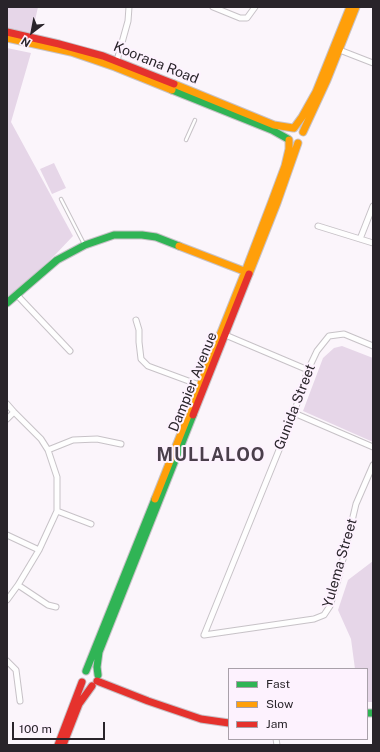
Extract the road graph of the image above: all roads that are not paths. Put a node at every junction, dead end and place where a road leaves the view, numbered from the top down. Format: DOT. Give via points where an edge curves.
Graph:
graph roads {
  1 [pos="129,7"];
  2 [pos="213,7"];
  3 [pos="255,7"];
  4 [pos="350,7"];
  5 [pos="356,7"];
  6 [pos="7,32"];
  7 [pos="7,38"];
  8 [pos="336,49"];
  9 [pos="373,63"];
  10 [pos="116,64"];
  11 [pos="195,120"];
  12 [pos="293,128"];
  13 [pos="303,132"];
  14 [pos="186,140"];
  15 [pos="288,140"];
  16 [pos="298,144"];
  17 [pos="61,199"];
  18 [pos="373,206"];
  19 [pos="318,226"];
  20 [pos="360,239"];
  21 [pos="373,243"];
  22 [pos="85,245"];
  23 [pos="247,272"];
  24 [pos="16,294"];
  25 [pos="7,303"];
  26 [pos="136,320"];
  27 [pos="223,334"];
  28 [pos="373,346"];
  29 [pos="70,351"];
  30 [pos="308,370"];
  31 [pos="202,386"];
  32 [pos="7,404"];
  33 [pos="14,412"];
  34 [pos="294,413"];
  35 [pos="7,419"];
  36 [pos="121,444"];
  37 [pos="373,447"];
  38 [pos="48,450"];
  39 [pos="373,465"];
  40 [pos="57,511"];
  41 [pos="91,524"];
  42 [pos="7,535"];
  43 [pos="39,550"];
  44 [pos="18,585"];
  45 [pos="7,600"];
  46 [pos="56,607"];
  47 [pos="204,635"];
  48 [pos="7,661"];
  49 [pos="86,671"];
  50 [pos="96,681"];
  51 [pos="82,682"];
  52 [pos="20,701"];
  53 [pos="228,723"];
  54 [pos="58,745"];
  55 [pos="63,745"];
  1 -- 10 [label="street" via="128,21"];
  2 -- 3 [label="street" via="240,18 247,18"];
  4 -- 8 [label="main road"];
  5 -- 8 [label="main road"];
  6 -- 10 [label="main road, Koorana Road" via="82,50"];
  7 -- 10 [label="main road, Koorana Road"];
  8 -- 9 [label="street"];
  8 -- 12 [label="main road" via="310,104"];
  8 -- 13 [label="main road" via="327,80"];
  10 -- 12 [label="main road, Koorana Road" via="274,125"];
  10 -- 15 [label="main road, Koorana Road" via="272,130"];
  11 -- 14 [label="lane"];
  12 -- 13 [label="main road"];
  12 -- 15 [label="main road" via="289,132"];
  13 -- 16 [label="main road" via="303,139"];
  15 -- 16 [label="main road"];
  15 -- 23 [label="main road, Dampier Avenue" via="289,149 285,166"];
  16 -- 23 [label="main road, Dampier Avenue" via="282,190"];
  17 -- 22 [label="lane"];
  18 -- 20 [label="street"];
  19 -- 20 [label="street"];
  20 -- 21 [label="street"];
  22 -- 23 [label="main road" via="114,235 142,235"];
  22 -- 24 [label="main road" via="57,260"];
  23 -- 27 [label="main road, Dampier Avenue"];
  24 -- 25 [label="main road"];
  24 -- 29 [label="street"];
  26 -- 31 [label="street" via="140,330 141,359 148,366"];
  27 -- 30 [label="street"];
  27 -- 31 [label="main road, Dampier Avenue"];
  28 -- 30 [label="street, Gunida Street" via="344,334 329,336 317,351"];
  30 -- 34 [label="street, Gunida Street"];
  31 -- 49 [label="main road, Dampier Avenue"];
  31 -- 50 [label="main road, Dampier Avenue" via="99,652"];
  32 -- 33 [label="street"];
  33 -- 35 [label="street"];
  33 -- 38 [label="street" via="41,439"];
  34 -- 37 [label="street"];
  34 -- 47 [label="street, Gunida Street"];
  36 -- 38 [label="street" via="97,439 73,440"];
  38 -- 40 [label="street" via="57,478"];
  39 -- 47 [label="street, Yulema Street" via="356,504 339,576 330,606 324,615 314,619"];
  40 -- 41 [label="street"];
  40 -- 43 [label="street"];
  42 -- 43 [label="street"];
  43 -- 44 [label="street"];
  44 -- 45 [label="street"];
  44 -- 46 [label="street"];
  48 -- 52 [label="street" via="16,670"];
  49 -- 50 [label="main road" via="96,672"];
  49 -- 51 [label="main road" via="82,676"];
  50 -- 51 [label="main road" via="85,685"];
  50 -- 53 [label="main road" via="201,719"];
  50 -- 55 [label="main road" via="79,704"];
  51 -- 54 [label="main road"];
}
